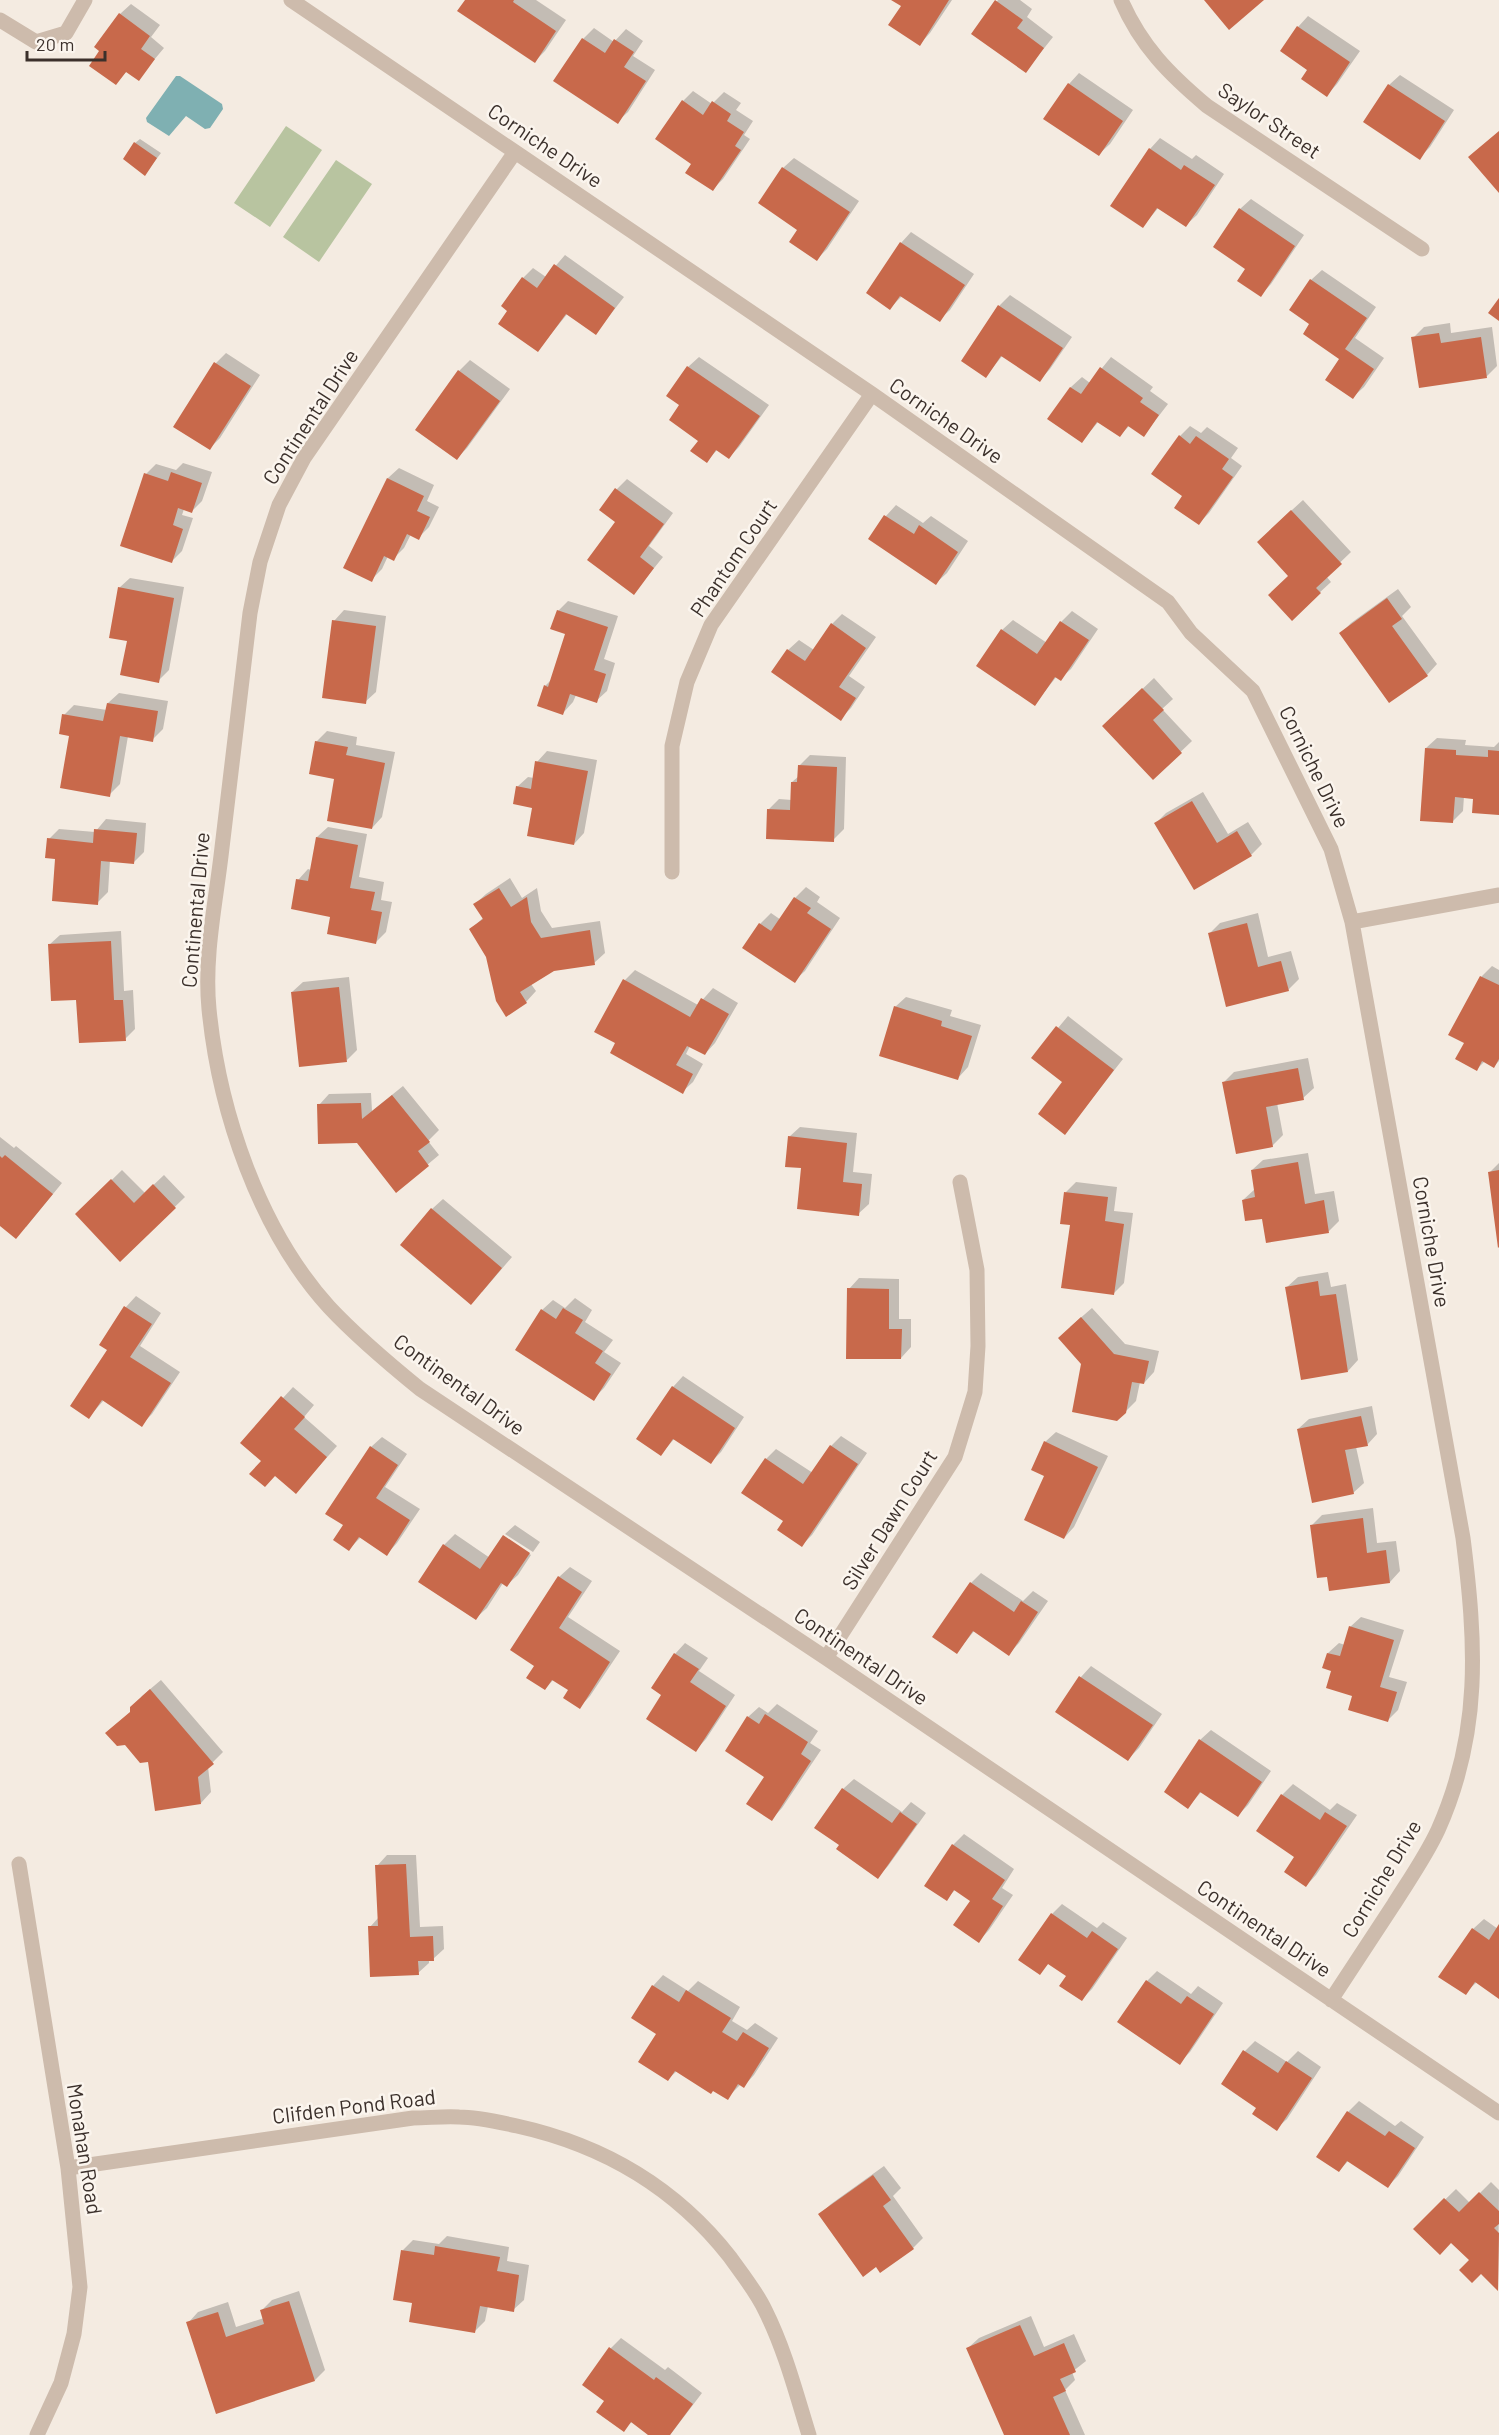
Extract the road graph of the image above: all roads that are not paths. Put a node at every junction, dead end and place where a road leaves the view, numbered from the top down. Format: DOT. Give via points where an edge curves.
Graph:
graph roads {
  1 [pos="85,0"];
  2 [pos="291,0"];
  3 [pos="1121,0"];
  4 [pos="0,20"];
  5 [pos="515,152"];
  6 [pos="1422,249"];
  7 [pos="872,394"];
  8 [pos="672,872"];
  9 [pos="1499,895"];
  10 [pos="1352,922"];
  11 [pos="960,1182"];
  12 [pos="826,1658"];
  13 [pos="19,1864"];
  14 [pos="1331,2000"];
  15 [pos="1499,2113"];
  16 [pos="68,2168"];
  17 [pos="37,2435"];
  18 [pos="809,2435"];
  1 -- 4 [label="street" via="66,33 36,42"];
  2 -- 5 [label="street, Corniche Drive"];
  3 -- 6 [label="street, Saylor Street" via="1132,25 1155,57 1207,106"];
  5 -- 7 [label="street, Corniche Drive"];
  5 -- 12 [label="street, Continental Drive" via="304,458 279,505 260,562 250,613 210,943 209,1008 219,1073 235,1138 257,1193 287,1249 328,1306 420,1389"];
  7 -- 8 [label="street, Phantom Court" via="711,625 687,682 672,746"];
  7 -- 10 [label="street, Corniche Drive" via="1168,602 1191,633 1253,691 1331,849"];
  9 -- 10 [label="street"];
  10 -- 14 [label="street, Corniche Drive" via="1463,1539 1471,1598 1474,1672 1467,1744 1438,1830"];
  11 -- 12 [label="street, Silver Dawn Court" via="977,1270 975,1392 955,1457"];
  12 -- 14 [label="street, Continental Drive"];
  13 -- 16 [label="street, Monahan Road"];
  14 -- 15 [label="street, Continental Drive"];
  16 -- 17 [label="street, Monahan Road" via="80,2287 74,2334 61,2383"];
  16 -- 18 [label="street, Clifden Pond Road" via="413,2118 479,2119 564,2139 629,2167 672,2198 715,2238 765,2309"];
}
